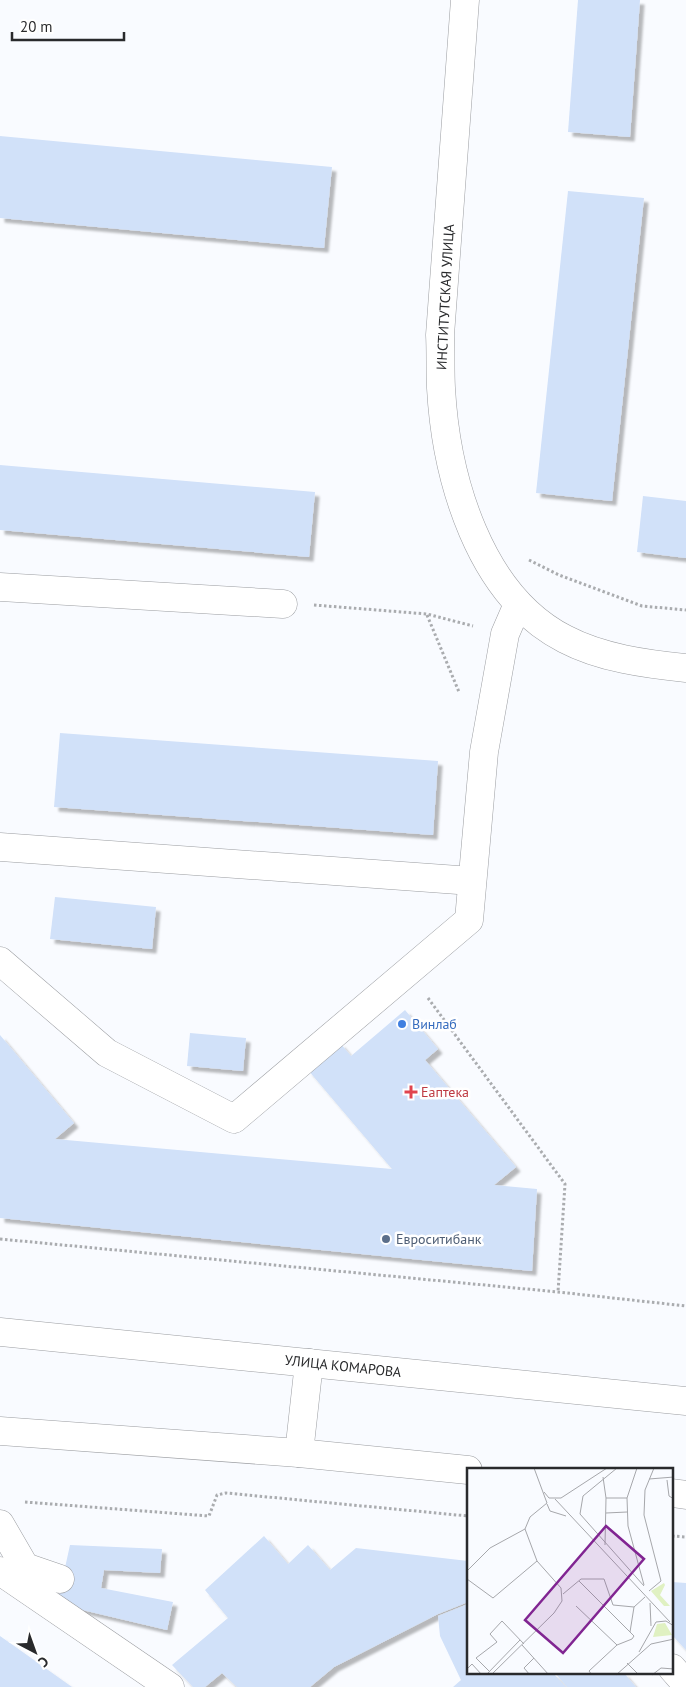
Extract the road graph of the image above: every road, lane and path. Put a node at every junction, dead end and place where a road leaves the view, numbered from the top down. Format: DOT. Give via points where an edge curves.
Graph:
graph roads {
  1 [pos="465,0"];
  2 [pos="526,558"];
  3 [pos="0,587"];
  4 [pos="283,604"];
  5 [pos="518,604"];
  6 [pos="338,606"];
  7 [pos="686,610"];
  8 [pos="427,614"];
  9 [pos="505,634"];
  10 [pos="686,668"];
  11 [pos="461,697"];
  12 [pos="0,847"];
  13 [pos="472,881"];
  14 [pos="0,961"];
  15 [pos="408,970"];
  16 [pos="0,1239"];
  17 [pos="558,1292"];
  18 [pos="686,1306"];
  19 [pos="0,1332"];
  20 [pos="309,1363"];
  21 [pos="686,1401"];
  22 [pos="0,1431"];
  23 [pos="299,1453"];
  24 [pos="467,1470"];
  25 [pos="20,1502"];
  26 [pos="467,1516"];
  27 [pos="0,1524"];
  28 [pos="0,1570"];
  29 [pos="60,1578"];
  30 [pos="674,1670"];
  31 [pos="686,1684"];
  32 [pos="170,1687"];
  1 -- 5 [label="street, ИНСТИТУТСКАЯ УЛИЦА" via="440,335 441,388 457,486 485,556"];
  2 -- 7 [label="path" via="559,575 642,606"];
  3 -- 4 [label="street"];
  5 -- 9 [label="street"];
  5 -- 10 [label="street, ИНСТИТУТСКАЯ УЛИЦА" via="546,628 588,649 619,658"];
  6 -- 8 [label="path"];
  8 -- 9 [label="path"];
  8 -- 11 [label="path"];
  9 -- 13 [label="street" via="484,752"];
  12 -- 13 [label="street"];
  13 -- 15 [label="street" via="469,920"];
  14 -- 15 [label="street" via="107,1053 234,1119"];
  15 -- 17 [label="path" via="565,1184"];
  16 -- 17 [label="path"];
  17 -- 18 [label="path"];
  19 -- 20 [label="street, УЛИЦА КОМАРОВА"];
  20 -- 21 [label="street, УЛИЦА КОМАРОВА"];
  20 -- 23 [label="street"];
  22 -- 23 [label="street"];
  23 -- 24 [label="street"];
  25 -- 26 [label="path" via="209,1516 217,1495 226,1493"];
  27 -- 29 [label="street" via="25,1567"];
  28 -- 32 [label="street"];
  30 -- 31 [label="street"];
}
